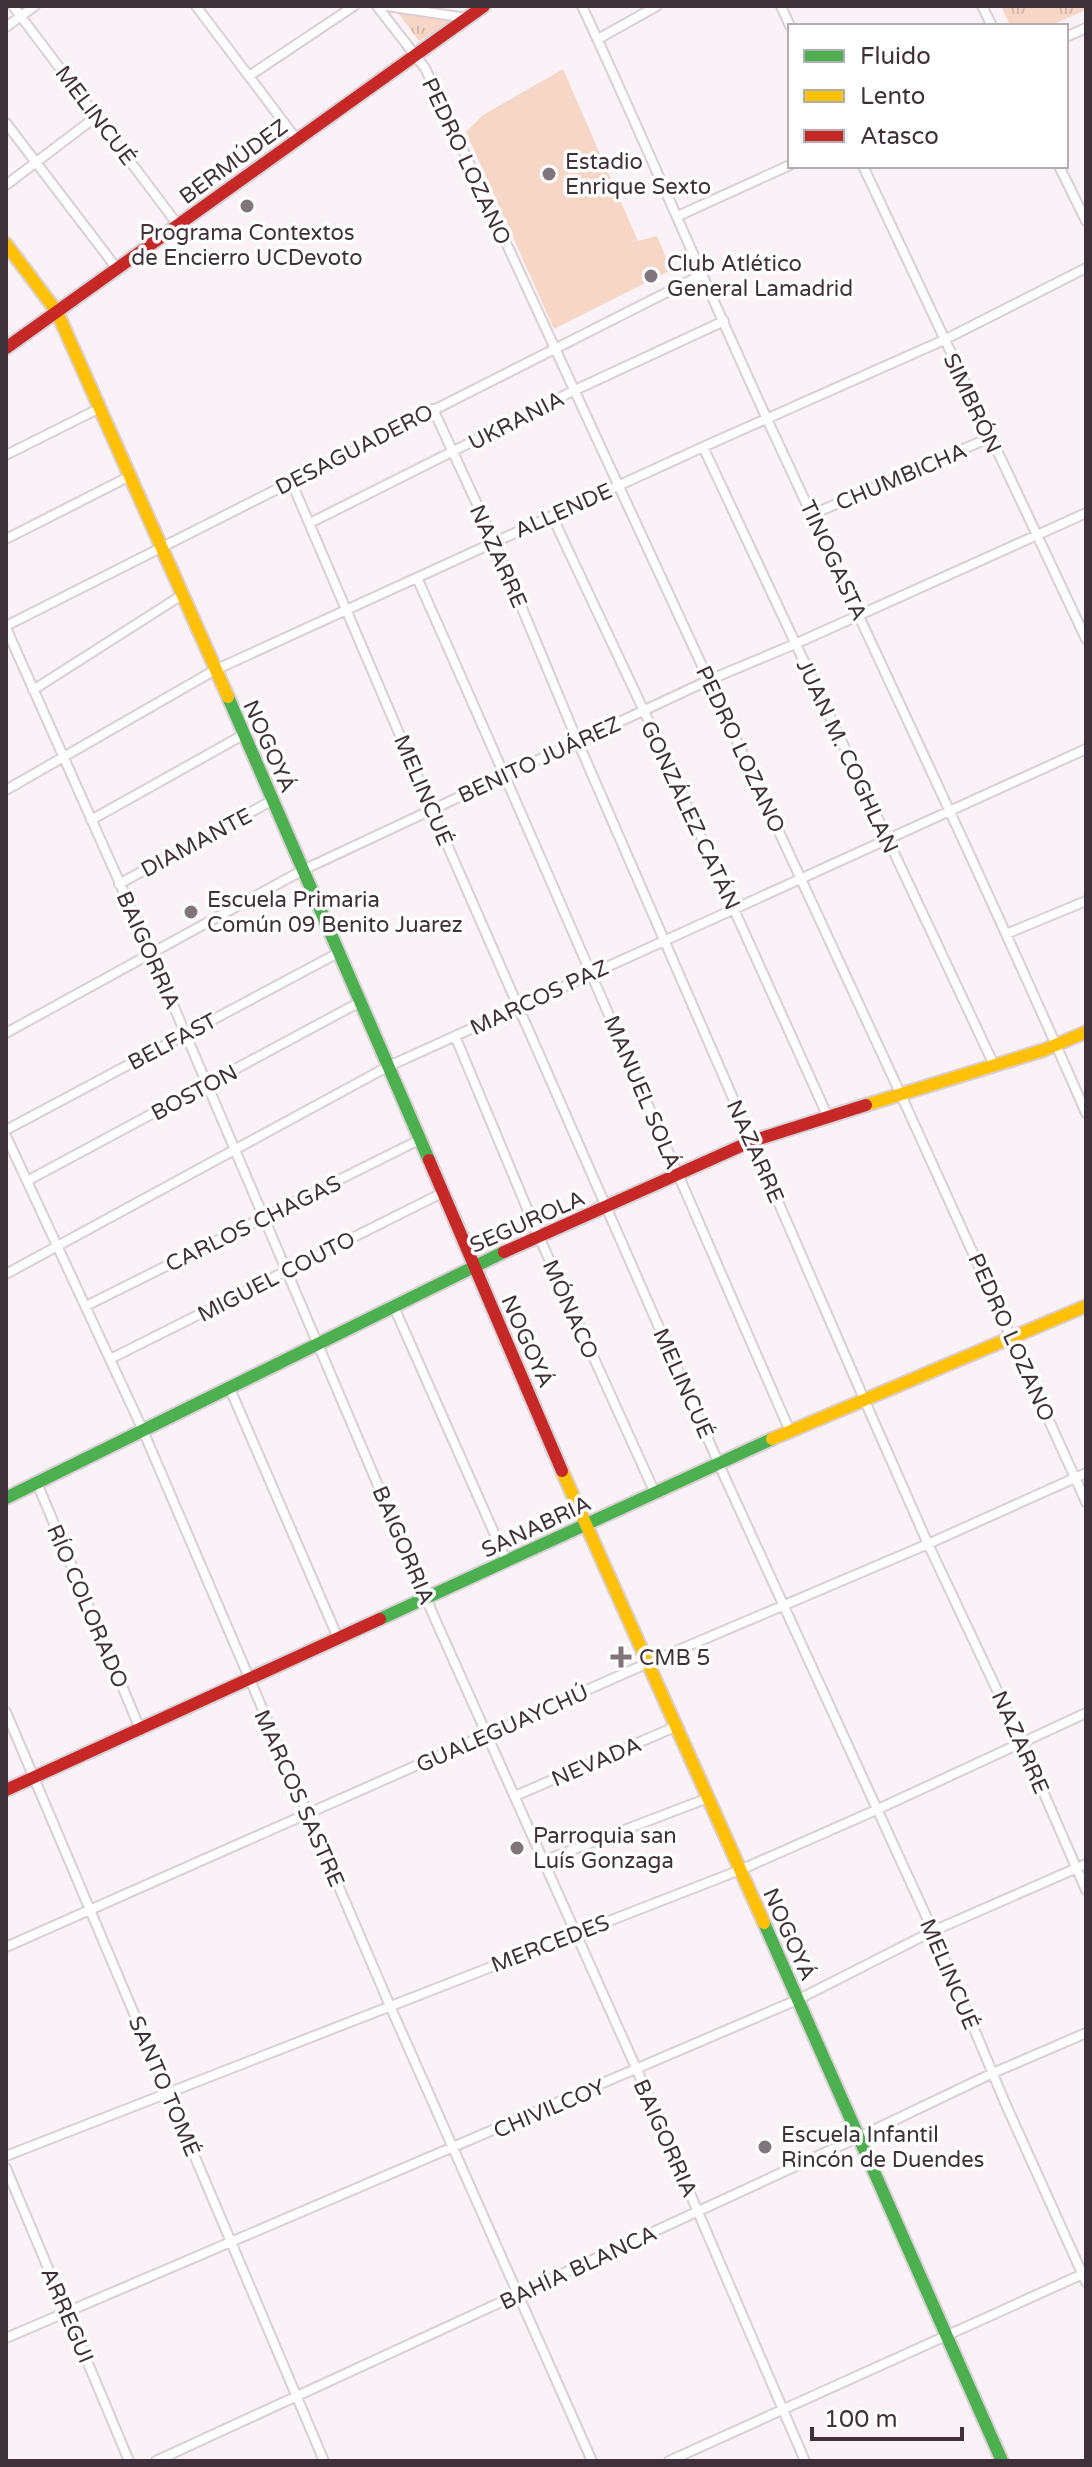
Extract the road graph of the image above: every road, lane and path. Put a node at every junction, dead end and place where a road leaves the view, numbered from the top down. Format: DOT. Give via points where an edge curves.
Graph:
graph roads {
  1 [pos="13,6"];
  2 [pos="35,6"];
  3 [pos="196,6"];
  4 [pos="354,6"];
  5 [pos="377,6"];
  6 [pos="387,6"];
  7 [pos="484,6"];
  8 [pos="582,6"];
  9 [pos="657,6"];
  10 [pos="982,6"];
  11 [pos="21,16"];
  12 [pos="467,18"];
  13 [pos="991,24"];
  14 [pos="6,27"];
  15 [pos="598,39"];
  16 [pos="415,55"];
  17 [pos="249,76"];
  18 [pos="97,116"];
  19 [pos="6,123"];
  20 [pos="297,140"];
  21 [pos="35,161"];
  22 [pos="788,166"];
  23 [pos="864,168"];
  24 [pos="1060,168"];
  25 [pos="6,185"];
  26 [pos="678,216"];
  27 [pos="1086,221"];
  28 [pos="178,225"];
  29 [pos="6,244"];
  30 [pos="1086,268"];
  31 [pos="118,270"];
  32 [pos="703,274"];
  33 [pos="57,312"];
  34 [pos="724,321"];
  35 [pos="944,340"];
  36 [pos="6,348"];
  37 [pos="553,349"];
  38 [pos="573,391"];
  39 [pos="100,408"];
  40 [pos="433,409"];
  41 [pos="768,419"];
  42 [pos="989,438"];
  43 [pos="703,447"];
  44 [pos="452,453"];
  45 [pos="6,455"];
  46 [pos="130,476"];
  47 [pos="291,481"];
  48 [pos="620,484"];
  49 [pos="1086,513"];
  50 [pos="813,514"];
  51 [pos="552,516"];
  52 [pos="310,523"];
  53 [pos="1036,536"];
  54 [pos="6,539"];
  55 [pos="494,541"];
  56 [pos="161,547"];
  57 [pos="417,578"];
  58 [pos="182,595"];
  59 [pos="347,608"];
  60 [pos="860,615"];
  61 [pos="6,627"];
  62 [pos="1086,639"];
  63 [pos="795,644"];
  64 [pos="215,670"];
  65 [pos="709,680"];
  66 [pos="33,690"];
  67 [pos="644,711"];
  68 [pos="243,735"];
  69 [pos="577,740"];
  70 [pos="1086,749"];
  71 [pos="63,757"];
  72 [pos="505,774"];
  73 [pos="6,790"];
  74 [pos="273,800"];
  75 [pos="431,808"];
  76 [pos="949,811"];
  77 [pos="91,820"];
  78 [pos="887,840"];
  79 [pos="303,870"];
  80 [pos="801,879"];
  81 [pos="119,884"];
  82 [pos="1086,901"];
  83 [pos="734,909"];
  84 [pos="1006,934"];
  85 [pos="664,940"];
  86 [pos="151,953"];
  87 [pos="338,953"];
  88 [pos="593,973"];
  89 [pos="360,1002"];
  90 [pos="518,1006"];
  91 [pos="1086,1032"];
  92 [pos="6,1033"];
  93 [pos="186,1034"];
  94 [pos="455,1036"];
  95 [pos="1056,1046"];
  96 [pos="994,1065"];
  97 [pos="387,1067"];
  98 [pos="208,1085"];
  99 [pos="901,1095"];
  100 [pos="1086,1113"];
  101 [pos="828,1117"];
  102 [pos="6,1133"];
  103 [pos="419,1140"];
  104 [pos="752,1141"];
  105 [pos="235,1149"];
  106 [pos="677,1173"];
  107 [pos="27,1181"];
  108 [pos="442,1193"];
  109 [pos="607,1206"];
  110 [pos="264,1218"];
  111 [pos="539,1237"];
  112 [pos="57,1246"];
  113 [pos="474,1266"];
  114 [pos="287,1271"];
  115 [pos="6,1274"];
  116 [pos="86,1306"];
  117 [pos="1086,1306"];
  118 [pos="394,1307"];
  119 [pos="1013,1337"];
  120 [pos="318,1345"];
  121 [pos="110,1359"];
  122 [pos="230,1389"];
  123 [pos="864,1399"];
  124 [pos="790,1431"];
  125 [pos="143,1432"];
  126 [pos="719,1464"];
  127 [pos="1086,1473"];
  128 [pos="1075,1478"];
  129 [pos="37,1483"];
  130 [pos="655,1493"];
  131 [pos="6,1498"];
  132 [pos="1086,1502"];
  133 [pos="586,1526"];
  134 [pos="928,1544"];
  135 [pos="507,1562"];
  136 [pos="427,1598"];
  137 [pos="783,1605"];
  138 [pos="338,1638"];
  139 [pos="648,1663"];
  140 [pos="248,1680"];
  141 [pos="6,1712"];
  142 [pos="1086,1713"];
  143 [pos="677,1726"];
  144 [pos="140,1729"];
  145 [pos="488,1735"];
  146 [pos="1022,1743"];
  147 [pos="33,1779"];
  148 [pos="6,1790"];
  149 [pos="515,1796"];
  150 [pos="708,1798"];
  151 [pos="876,1810"];
  152 [pos="307,1815"];
  153 [pos="543,1861"];
  154 [pos="1086,1864"];
  155 [pos="1077,1869"];
  156 [pos="740,1870"];
  157 [pos="1086,1890"];
  158 [pos="90,1911"];
  159 [pos="933,1931"];
  160 [pos="574,1933"];
  161 [pos="6,1947"];
  162 [pos="797,2000"];
  163 [pos="390,2006"];
  164 [pos="1086,2033"];
  165 [pos="637,2070"];
  166 [pos="993,2073"];
  167 [pos="168,2094"];
  168 [pos="859,2137"];
  169 [pos="453,2148"];
  170 [pos="6,2156"];
  171 [pos="6,2168"];
  172 [pos="698,2211"];
  173 [pos="232,2243"];
  174 [pos="1085,2276"];
  175 [pos="519,2295"];
  176 [pos="67,2313"];
  177 [pos="946,2335"];
  178 [pos="6,2338"];
  179 [pos="296,2397"];
  180 [pos="784,2409"];
  181 [pos="129,2461"];
  182 [pos="156,2461"];
  183 [pos="324,2461"];
  184 [pos="592,2461"];
  185 [pos="669,2461"];
  186 [pos="805,2461"];
  187 [pos="1002,2461"];
  1 -- 11 [label="street, MELINCUÉ"];
  2 -- 11 [label="street"];
  3 -- 17 [label="street"];
  4 -- 17 [label="street"];
  5 -- 16 [label="street, PEDRO LOZANO"];
  6 -- 12 [label="street"];
  7 -- 12 [label="street, BERMÚDEZ"];
  8 -- 15 [label="street, TINOGASTA"];
  9 -- 15 [label="street"];
  10 -- 13 [label="street"];
  11 -- 14 [label="street"];
  11 -- 18 [label="street, MELINCUÉ"];
  12 -- 16 [label="street, BERMÚDEZ"];
  15 -- 26 [label="street, TINOGASTA"];
  16 -- 20 [label="street, BERMÚDEZ"];
  16 -- 37 [label="street, PEDRO LOZANO"];
  17 -- 20 [label="street"];
  18 -- 21 [label="street"];
  18 -- 28 [label="street, MELINCUÉ"];
  19 -- 21 [label="street"];
  20 -- 28 [label="street, BERMÚDEZ"];
  21 -- 25 [label="street"];
  21 -- 31 [label="street"];
  22 -- 26 [label="street"];
  23 -- 35 [label="street, SIMBRÓN"];
  24 -- 27 [label="street"];
  26 -- 32 [label="street, TINOGASTA"];
  28 -- 31 [label="street, BERMÚDEZ"];
  29 -- 33 [label="street, NOGOYÁ"];
  30 -- 35 [label="street, ALLENDE"];
  31 -- 33 [label="street, BERMÚDEZ"];
  32 -- 34 [label="street, TINOGASTA"];
  32 -- 37 [label="street, DESAGUADERO"];
  33 -- 36 [label="street, BERMÚDEZ"];
  33 -- 39 [label="street, NOGOYÁ"];
  34 -- 38 [label="street, UKRANIA"];
  34 -- 41 [label="street, TINOGASTA"];
  35 -- 41 [label="street, ALLENDE"];
  35 -- 42 [label="street, SIMBRÓN"];
  37 -- 38 [label="street, PEDRO LOZANO"];
  37 -- 40 [label="street, DESAGUADERO"];
  38 -- 44 [label="street, UKRANIA"];
  38 -- 48 [label="street, PEDRO LOZANO"];
  39 -- 45 [label="street"];
  39 -- 46 [label="street, NOGOYÁ"];
  40 -- 44 [label="street, NAZARRE"];
  40 -- 47 [label="street, DESAGUADERO"];
  41 -- 43 [label="street, ALLENDE"];
  41 -- 50 [label="street, TINOGASTA"];
  42 -- 50 [label="street, CHUMBICHA"];
  42 -- 53 [label="street, SIMBRÓN"];
  43 -- 48 [label="street, ALLENDE"];
  43 -- 63 [label="street, JUAN M. COGHLAN"];
  44 -- 52 [label="street, UKRANIA"];
  44 -- 55 [label="street, NAZARRE"];
  46 -- 54 [label="street"];
  46 -- 56 [label="street, NOGOYÁ"];
  47 -- 52 [label="street, MELINCUÉ"];
  47 -- 56 [label="street, DESAGUADERO"];
  48 -- 51 [label="street, ALLENDE"];
  48 -- 65 [label="street, PEDRO LOZANO"];
  49 -- 53 [label="street, BENITO JUÁREZ"];
  50 -- 60 [label="street, TINOGASTA"];
  51 -- 55 [label="street, ALLENDE"];
  51 -- 67 [label="street, GONZÁLEZ CATÁN"];
  52 -- 59 [label="street, MELINCUÉ"];
  53 -- 60 [label="street, BENITO JUÁREZ"];
  53 -- 62 [label="street, SIMBRÓN"];
  55 -- 57 [label="street, ALLENDE"];
  55 -- 69 [label="street, NAZARRE"];
  56 -- 58 [label="street, NOGOYÁ"];
  56 -- 61 [label="street, DESAGUADERO"];
  57 -- 59 [label="street, ALLENDE"];
  57 -- 72 [label="street, MANUEL SOLÁ"];
  58 -- 64 [label="street, NOGOYÁ"];
  58 -- 66 [label="street"];
  59 -- 64 [label="street, ALLENDE"];
  59 -- 75 [label="street, MELINCUÉ"];
  60 -- 63 [label="street, BENITO JUÁREZ"];
  60 -- 76 [label="street, TINOGASTA"];
  61 -- 66 [label="street, BAIGORRIA"];
  63 -- 65 [label="street, BENITO JUÁREZ"];
  63 -- 78 [label="street, JUAN M. COGHLAN"];
  64 -- 68 [label="street, NOGOYÁ"];
  64 -- 71 [label="street, ALLENDE"];
  65 -- 67 [label="street, BENITO JUÁREZ"];
  65 -- 80 [label="street, PEDRO LOZANO"];
  66 -- 71 [label="street, BAIGORRIA"];
  67 -- 69 [label="street, BENITO JUÁREZ"];
  67 -- 83 [label="street, GONZÁLEZ CATÁN"];
  68 -- 74 [label="street, NOGOYÁ"];
  68 -- 77 [label="street"];
  69 -- 72 [label="street, BENITO JUÁREZ"];
  69 -- 85 [label="street, NAZARRE"];
  70 -- 76 [label="street, MARCOS PAZ"];
  71 -- 73 [label="street, ALLENDE"];
  71 -- 77 [label="street, BAIGORRIA"];
  72 -- 75 [label="street, BENITO JUÁREZ"];
  72 -- 88 [label="street, MANUEL SOLÁ"];
  74 -- 79 [label="street, NOGOYÁ"];
  74 -- 81 [label="street, DIAMANTE"];
  75 -- 79 [label="street, BENITO JUÁREZ"];
  75 -- 90 [label="street, MELINCUÉ"];
  76 -- 78 [label="street, MARCOS PAZ"];
  76 -- 84 [label="street, TINOGASTA"];
  77 -- 81 [label="street, BAIGORRIA"];
  78 -- 80 [label="street, MARCOS PAZ"];
  78 -- 96 [label="street, JUAN M. COGHLAN"];
  79 -- 86 [label="street, BENITO JUÁREZ"];
  79 -- 87 [label="street, NOGOYÁ"];
  80 -- 83 [label="street, MARCOS PAZ"];
  80 -- 99 [label="street, PEDRO LOZANO"];
  81 -- 86 [label="street, BAIGORRIA"];
  82 -- 84 [label="street"];
  83 -- 85 [label="street, MARCOS PAZ"];
  83 -- 101 [label="street, GONZÁLEZ CATÁN"];
  84 -- 95 [label="street, TINOGASTA"];
  85 -- 88 [label="street, MARCOS PAZ"];
  85 -- 104 [label="street, NAZARRE"];
  86 -- 92 [label="street, BENITO JUÁREZ"];
  86 -- 93 [label="street, BAIGORRIA"];
  87 -- 89 [label="street, NOGOYÁ"];
  87 -- 93 [label="street, BELFAST"];
  88 -- 90 [label="street, MARCOS PAZ"];
  88 -- 106 [label="street, MANUEL SOLÁ"];
  89 -- 97 [label="street, NOGOYÁ"];
  89 -- 98 [label="street, BOSTON"];
  90 -- 94 [label="street, MARCOS PAZ"];
  90 -- 109 [label="street, MELINCUÉ"];
  91 -- 95 [label="street, SEGUROLA"];
  93 -- 98 [label="street, BAIGORRIA"];
  93 -- 102 [label="street, BELFAST"];
  94 -- 97 [label="street, MARCOS PAZ"];
  94 -- 111 [label="street, MÓNACO"];
  95 -- 96 [label="street, SEGUROLA"];
  95 -- 100 [label="street, TINOGASTA"];
  96 -- 99 [label="street, SEGUROLA"];
  97 -- 103 [label="street, NOGOYÁ"];
  97 -- 105 [label="street, MARCOS PAZ"];
  98 -- 105 [label="street, BAIGORRIA"];
  98 -- 107 [label="street, BOSTON"];
  99 -- 101 [label="street, SEGUROLA"];
  99 -- 119 [label="street, PEDRO LOZANO"];
  101 -- 104 [label="street, SEGUROLA"];
  102 -- 107 [label="street, MARCOS SASTRE"];
  103 -- 108 [label="street, NOGOYÁ"];
  103 -- 110 [label="street, CARLOS CHAGAS"];
  104 -- 106 [label="street, SEGUROLA"];
  104 -- 123 [label="street, NAZARRE"];
  105 -- 110 [label="street, BAIGORRIA"];
  105 -- 112 [label="street, MARCOS PAZ"];
  106 -- 109 [label="street, SEGUROLA"];
  106 -- 124 [label="street, MANUEL SOLÁ"];
  107 -- 112 [label="street, MARCOS SASTRE"];
  108 -- 113 [label="street, NOGOYÁ"];
  108 -- 114 [label="street, MIGUEL COUTO"];
  109 -- 111 [label="street, SEGUROLA"];
  109 -- 126 [label="street, MELINCUÉ"];
  110 -- 114 [label="street, BAIGORRIA"];
  110 -- 116 [label="street, CARLOS CHAGAS"];
  111 -- 113 [label="street, SEGUROLA"];
  111 -- 130 [label="street, MÓNACO"];
  112 -- 115 [label="street, MARCOS PAZ"];
  112 -- 116 [label="street, MARCOS SASTRE"];
  113 -- 118 [label="street, SEGUROLA"];
  113 -- 133 [label="street, NOGOYÁ"];
  114 -- 120 [label="street, BAIGORRIA"];
  114 -- 121 [label="street, MIGUEL COUTO"];
  116 -- 121 [label="street, MARCOS SASTRE"];
  117 -- 119 [label="street, SANABRIA"];
  118 -- 120 [label="street, SEGUROLA"];
  118 -- 135 [label="street"];
  119 -- 123 [label="street, SANABRIA"];
  119 -- 128 [label="street, PEDRO LOZANO"];
  120 -- 122 [label="street, SEGUROLA"];
  120 -- 136 [label="street, BAIGORRIA"];
  121 -- 125 [label="street, MARCOS SASTRE"];
  122 -- 125 [label="street, SEGUROLA"];
  122 -- 138 [label="street"];
  123 -- 124 [label="street, SANABRIA"];
  123 -- 134 [label="street, NAZARRE"];
  124 -- 126 [label="street, SANABRIA"];
  125 -- 129 [label="street, SEGUROLA"];
  125 -- 140 [label="street, MARCOS SASTRE"];
  126 -- 130 [label="street, SANABRIA"];
  126 -- 137 [label="street, MELINCUÉ"];
  127 -- 128 [label="street, GUALEGUAYCHÚ"];
  128 -- 132 [label="street, PEDRO LOZANO"];
  128 -- 134 [label="street, GUALEGUAYCHÚ"];
  129 -- 131 [label="street, SEGUROLA"];
  129 -- 144 [label="street, RÍO COLORADO"];
  130 -- 133 [label="street, SANABRIA"];
  133 -- 135 [label="street, SANABRIA"];
  133 -- 139 [label="street, NOGOYÁ"];
  134 -- 137 [label="street, GUALEGUAYCHÚ"];
  134 -- 146 [label="street, NAZARRE"];
  135 -- 136 [label="street, SANABRIA"];
  136 -- 138 [label="street, SANABRIA"];
  136 -- 145 [label="street, BAIGORRIA"];
  137 -- 139 [label="street, GUALEGUAYCHÚ"];
  137 -- 151 [label="street, MELINCUÉ"];
  138 -- 140 [label="street, SANABRIA"];
  139 -- 143 [label="street, NOGOYÁ"];
  139 -- 145 [label="street, GUALEGUAYCHÚ"];
  140 -- 144 [label="street, SANABRIA"];
  140 -- 152 [label="street, MARCOS SASTRE"];
  141 -- 147 [label="street, SANTO TOMÉ"];
  142 -- 146 [label="street, MERCEDES"];
  143 -- 149 [label="street, NEVADA"];
  143 -- 150 [label="street, NOGOYÁ"];
  144 -- 147 [label="street, SANABRIA"];
  145 -- 149 [label="street, BAIGORRIA"];
  145 -- 152 [label="street, GUALEGUAYCHÚ"];
  146 -- 151 [label="street, MERCEDES"];
  146 -- 155 [label="street, NAZARRE"];
  147 -- 148 [label="street, SANABRIA"];
  147 -- 158 [label="street, SANTO TOMÉ"];
  149 -- 153 [label="street, BAIGORRIA"];
  150 -- 153 [label="street"];
  150 -- 156 [label="street, NOGOYÁ"];
  151 -- 156 [label="street, MERCEDES"];
  151 -- 159 [label="street, MELINCUÉ"];
  152 -- 158 [label="street, GUALEGUAYCHÚ"];
  152 -- 163 [label="street, MARCOS SASTRE"];
  153 -- 160 [label="street, BAIGORRIA"];
  154 -- 155 [label="street, CHIVILCOY"];
  155 -- 157 [label="street, NAZARRE"];
  155 -- 159 [label="street, CHIVILCOY"];
  156 -- 160 [label="street, MERCEDES"];
  156 -- 162 [label="street, NOGOYÁ"];
  158 -- 161 [label="street, GUALEGUAYCHÚ"];
  158 -- 167 [label="street, SANTO TOMÉ"];
  159 -- 162 [label="street, CHIVILCOY"];
  159 -- 166 [label="street, MELINCUÉ"];
  160 -- 163 [label="street, MERCEDES"];
  160 -- 165 [label="street, BAIGORRIA"];
  162 -- 165 [label="street, CHIVILCOY"];
  162 -- 168 [label="street, NOGOYÁ"];
  163 -- 167 [label="street, MERCEDES"];
  163 -- 169 [label="street, MARCOS SASTRE"];
  164 -- 166 [label="street, BAHÍA BLANCA"];
  165 -- 169 [label="street, CHIVILCOY"];
  165 -- 172 [label="street, BAIGORRIA"];
  166 -- 168 [label="street, BAHÍA BLANCA"];
  166 -- 174 [label="street, MELINCUÉ"];
  167 -- 170 [label="street, MERCEDES"];
  167 -- 173 [label="street, SANTO TOMÉ"];
  168 -- 172 [label="street, BAHÍA BLANCA"];
  168 -- 177 [label="street, NOGOYÁ"];
  169 -- 173 [label="street, CHIVILCOY"];
  169 -- 175 [label="street, MARCOS SASTRE"];
  171 -- 176 [label="street, ARREGUI"];
  172 -- 175 [label="street, BAHÍA BLANCA"];
  172 -- 180 [label="street, BAIGORRIA"];
  173 -- 176 [label="street, CHIVILCOY"];
  173 -- 179 [label="street, SANTO TOMÉ"];
  174 -- 177 [label="street"];
  175 -- 179 [label="street, BAHÍA BLANCA"];
  175 -- 184 [label="street, MARCOS SASTRE"];
  176 -- 178 [label="street, CHIVILCOY"];
  176 -- 181 [label="street, ARREGUI"];
  177 -- 180 [label="street"];
  177 -- 187 [label="street, NOGOYÁ"];
  179 -- 182 [label="street, BAHÍA BLANCA"];
  179 -- 183 [label="street, SANTO TOMÉ"];
  180 -- 185 [label="street"];
  180 -- 186 [label="street, BAIGORRIA"];
}
